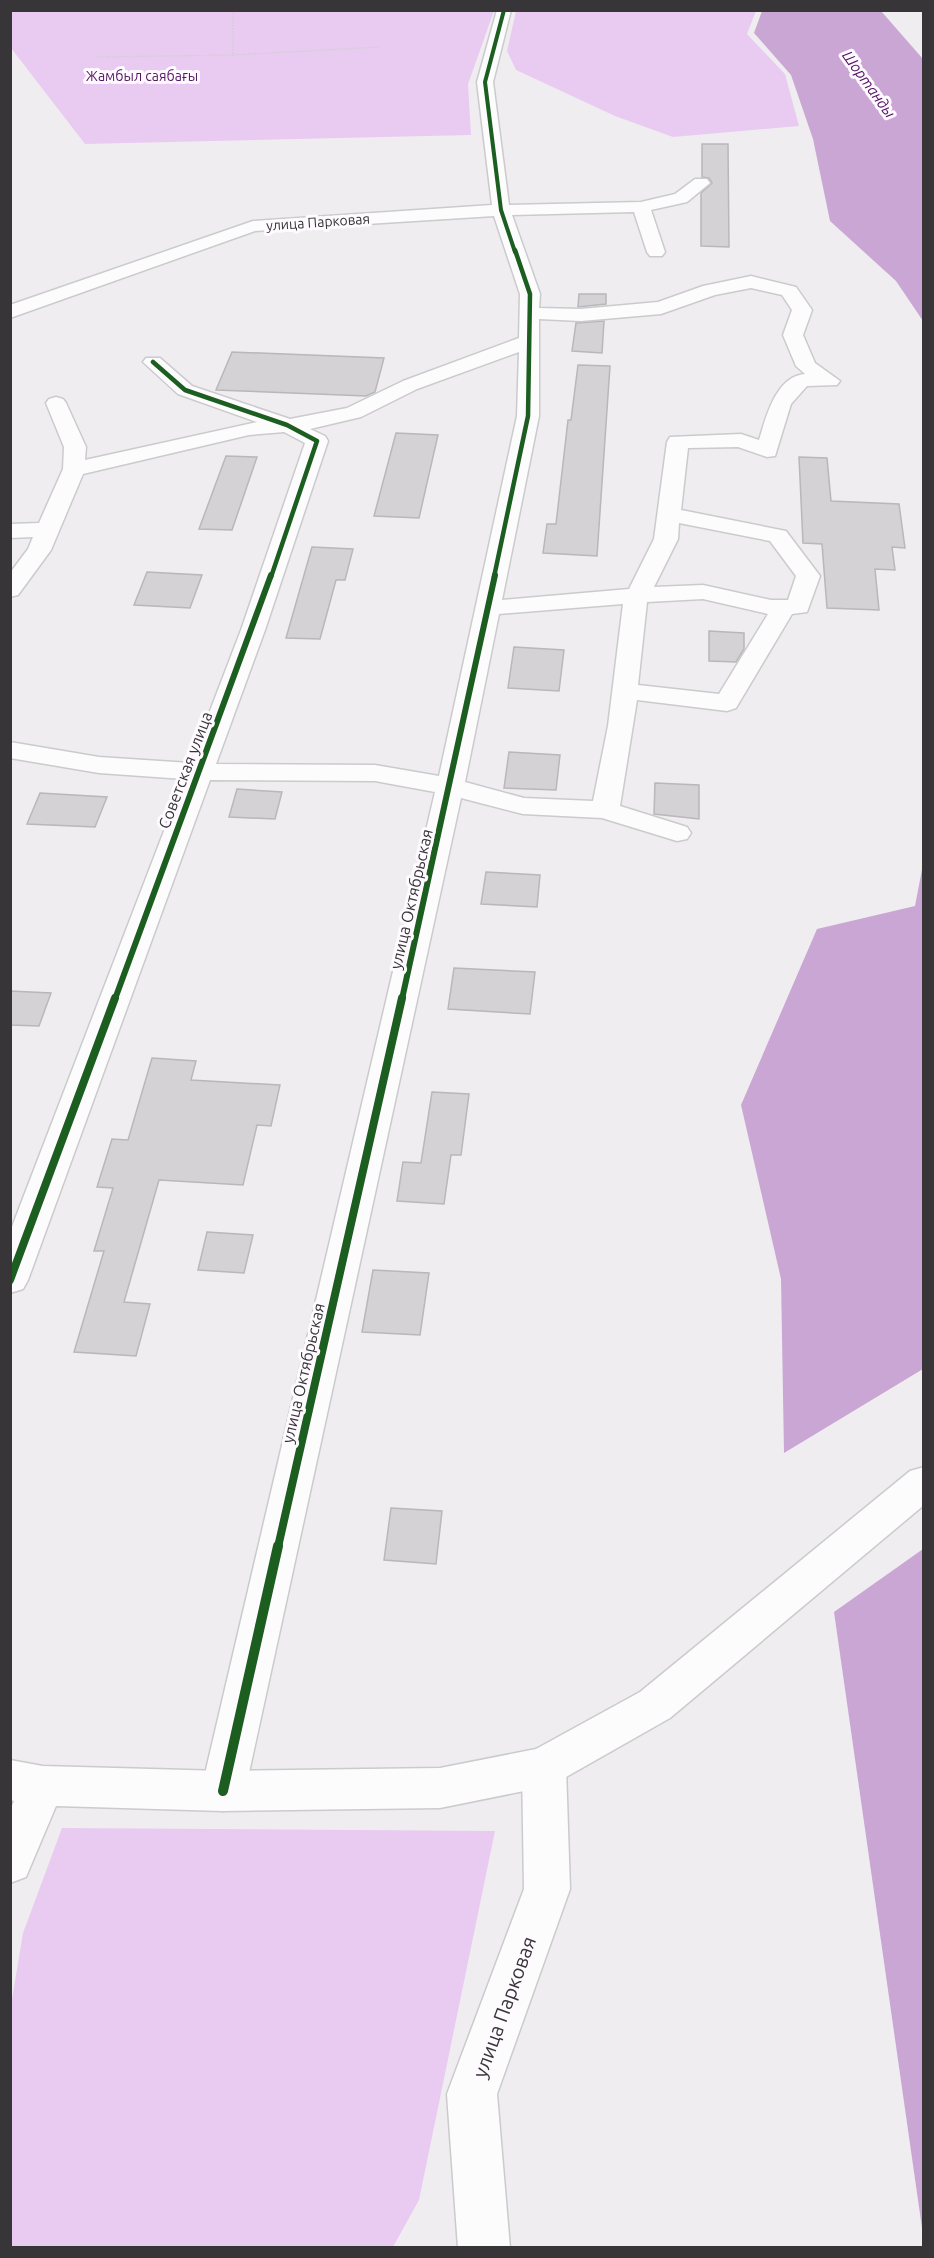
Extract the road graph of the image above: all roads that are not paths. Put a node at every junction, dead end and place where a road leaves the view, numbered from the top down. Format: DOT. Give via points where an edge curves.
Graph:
graph roads {
  1 [pos="504,10"];
  2 [pos="701,183"];
  3 [pos="641,207"];
  4 [pos="501,210"];
  5 [pos="656,252"];
  6 [pos="10,312"];
  7 [pos="530,327"];
  8 [pos="153,362"];
  9 [pos="56,403"];
  10 [pos="287,425"];
  11 [pos="74,469"];
  12 [pos="669,513"];
  13 [pos="48,529"];
  14 [pos="10,531"];
  15 [pos="10,590"];
  16 [pos="638,595"];
  17 [pos="784,607"];
  18 [pos="488,609"];
  19 [pos="625,691"];
  20 [pos="10,750"];
  21 [pos="199,772"];
  22 [pos="450,786"];
  23 [pos="605,810"];
  24 [pos="678,833"];
  25 [pos="10,1280"];
  26 [pos="924,1482"];
  27 [pos="544,1767"];
  28 [pos="27,1783"];
  29 [pos="222,1791"];
  30 [pos="10,1862"];
  31 [pos="484,2247"];
  1 -- 4 [label="street, улица Октябрьская" via="485,82"];
  2 -- 3 [label="street, улица Парковая" via="681,198"];
  3 -- 4 [label="street, улица Парковая"];
  3 -- 5 [label="street"];
  4 -- 6 [label="street, улица Парковая" via="253,226"];
  4 -- 7 [label="street, улица Октябрьская" via="530,294"];
  7 -- 10 [label="street" via="354,413"];
  7 -- 12 [label="street" via="581,315 661,308 710,290 751,282 789,291 802,310 793,335 806,366 831,381 802,380 781,402 767,451 741,440 678,442"];
  7 -- 18 [label="street, улица Октябрьская" via="528,416"];
  8 -- 10 [label="street, Советская улица" via="185,390"];
  9 -- 11 [label="street" via="75,447"];
  10 -- 11 [label="street" via="249,429"];
  10 -- 21 [label="street, Советская улица" via="317,441 253,630"];
  11 -- 13 [label="street"];
  12 -- 16 [label="street" via="666,539"];
  12 -- 17 [label="street" via="778,536 808,576 798,607"];
  13 -- 14 [label="street"];
  13 -- 15 [label="street" via="39,550"];
  16 -- 17 [label="street" via="703,592"];
  16 -- 18 [label="street"];
  16 -- 19 [label="street"];
  17 -- 19 [label="street" via="727,703"];
  18 -- 22 [label="street, улица Октябрьская"];
  19 -- 23 [label="street"];
  20 -- 21 [label="street" via="99,765"];
  21 -- 22 [label="street" via="375,773"];
  21 -- 25 [label="street, Советская улица"];
  22 -- 23 [label="street" via="522,806"];
  22 -- 29 [label="street, улица Октябрьская"];
  23 -- 24 [label="street"];
  26 -- 27 [label="street" via="656,1706"];
  27 -- 29 [label="street" via="440,1788"];
  27 -- 31 [label="street, улица Парковая" via="547,1889 472,2094"];
  28 -- 29 [label="street"];
  28 -- 30 [label="street"];
}
